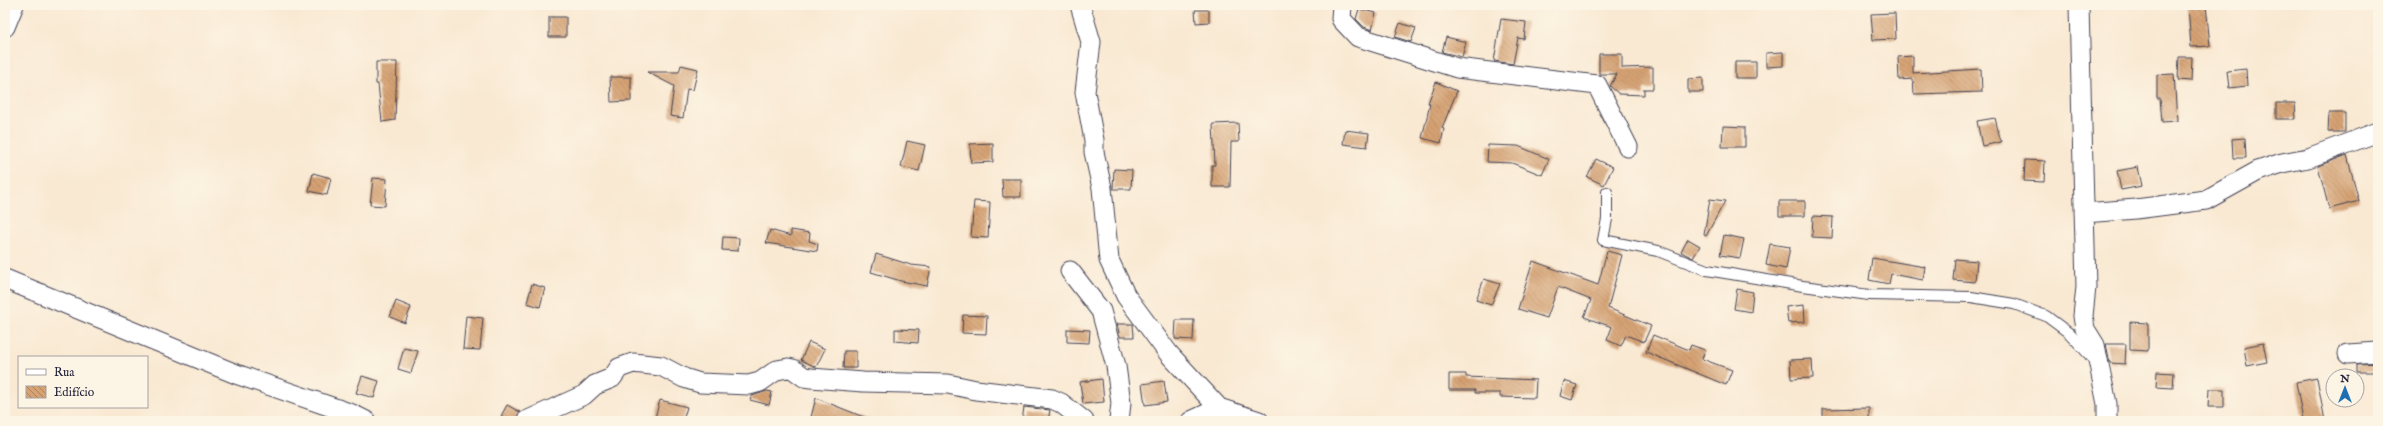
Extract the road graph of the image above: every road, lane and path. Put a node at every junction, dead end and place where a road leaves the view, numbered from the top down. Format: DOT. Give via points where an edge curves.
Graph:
graph roads {
  1 [pos="14,5"];
  2 [pos="1080,5"];
  3 [pos="1342,5"];
  4 [pos="2079,5"];
  5 [pos="5,27"];
  6 [pos="2378,132"];
  7 [pos="1628,147"];
  8 [pos="1607,192"];
  9 [pos="2084,213"];
  10 [pos="1070,271"];
  11 [pos="5,279"];
  12 [pos="2378,352"];
  13 [pos="2348,354"];
  14 [pos="2100,366"];
  15 [pos="1219,408"];
  16 [pos="366,421"];
  17 [pos="526,421"];
  18 [pos="1084,421"];
  19 [pos="1119,421"];
  20 [pos="1191,421"];
  21 [pos="1259,421"];
  22 [pos="2108,421"];
  1 -- 5 [label="street"];
  2 -- 15 [label="street" via="1091,42 1086,92 1102,188 1109,260 1126,296 1169,354"];
  3 -- 7 [label="street" via="1341,18 1358,37 1457,68 1597,85"];
  4 -- 9 [label="street"];
  6 -- 9 [label="street" via="2308,158 2258,171 2206,200"];
  8 -- 14 [label="lane" via="1607,219 1603,240 1658,251 1706,270 1803,286 1869,295 1972,297 2014,304 2046,316 2069,333"];
  9 -- 14 [label="street" via="2085,329 2095,345"];
  10 -- 19 [label="street" via="1101,311 1116,366 1121,403"];
  11 -- 16 [label="street" via="236,374 320,402"];
  12 -- 13 [label="street"];
  14 -- 22 [label="street"];
  15 -- 20 [label="street"];
  15 -- 21 [label="street"];
  17 -- 18 [label="street" via="584,395 595,385 612,378 619,368 633,362 661,366 700,383 749,385 760,382 777,370 788,368 810,378 948,384 1052,399"];
}
